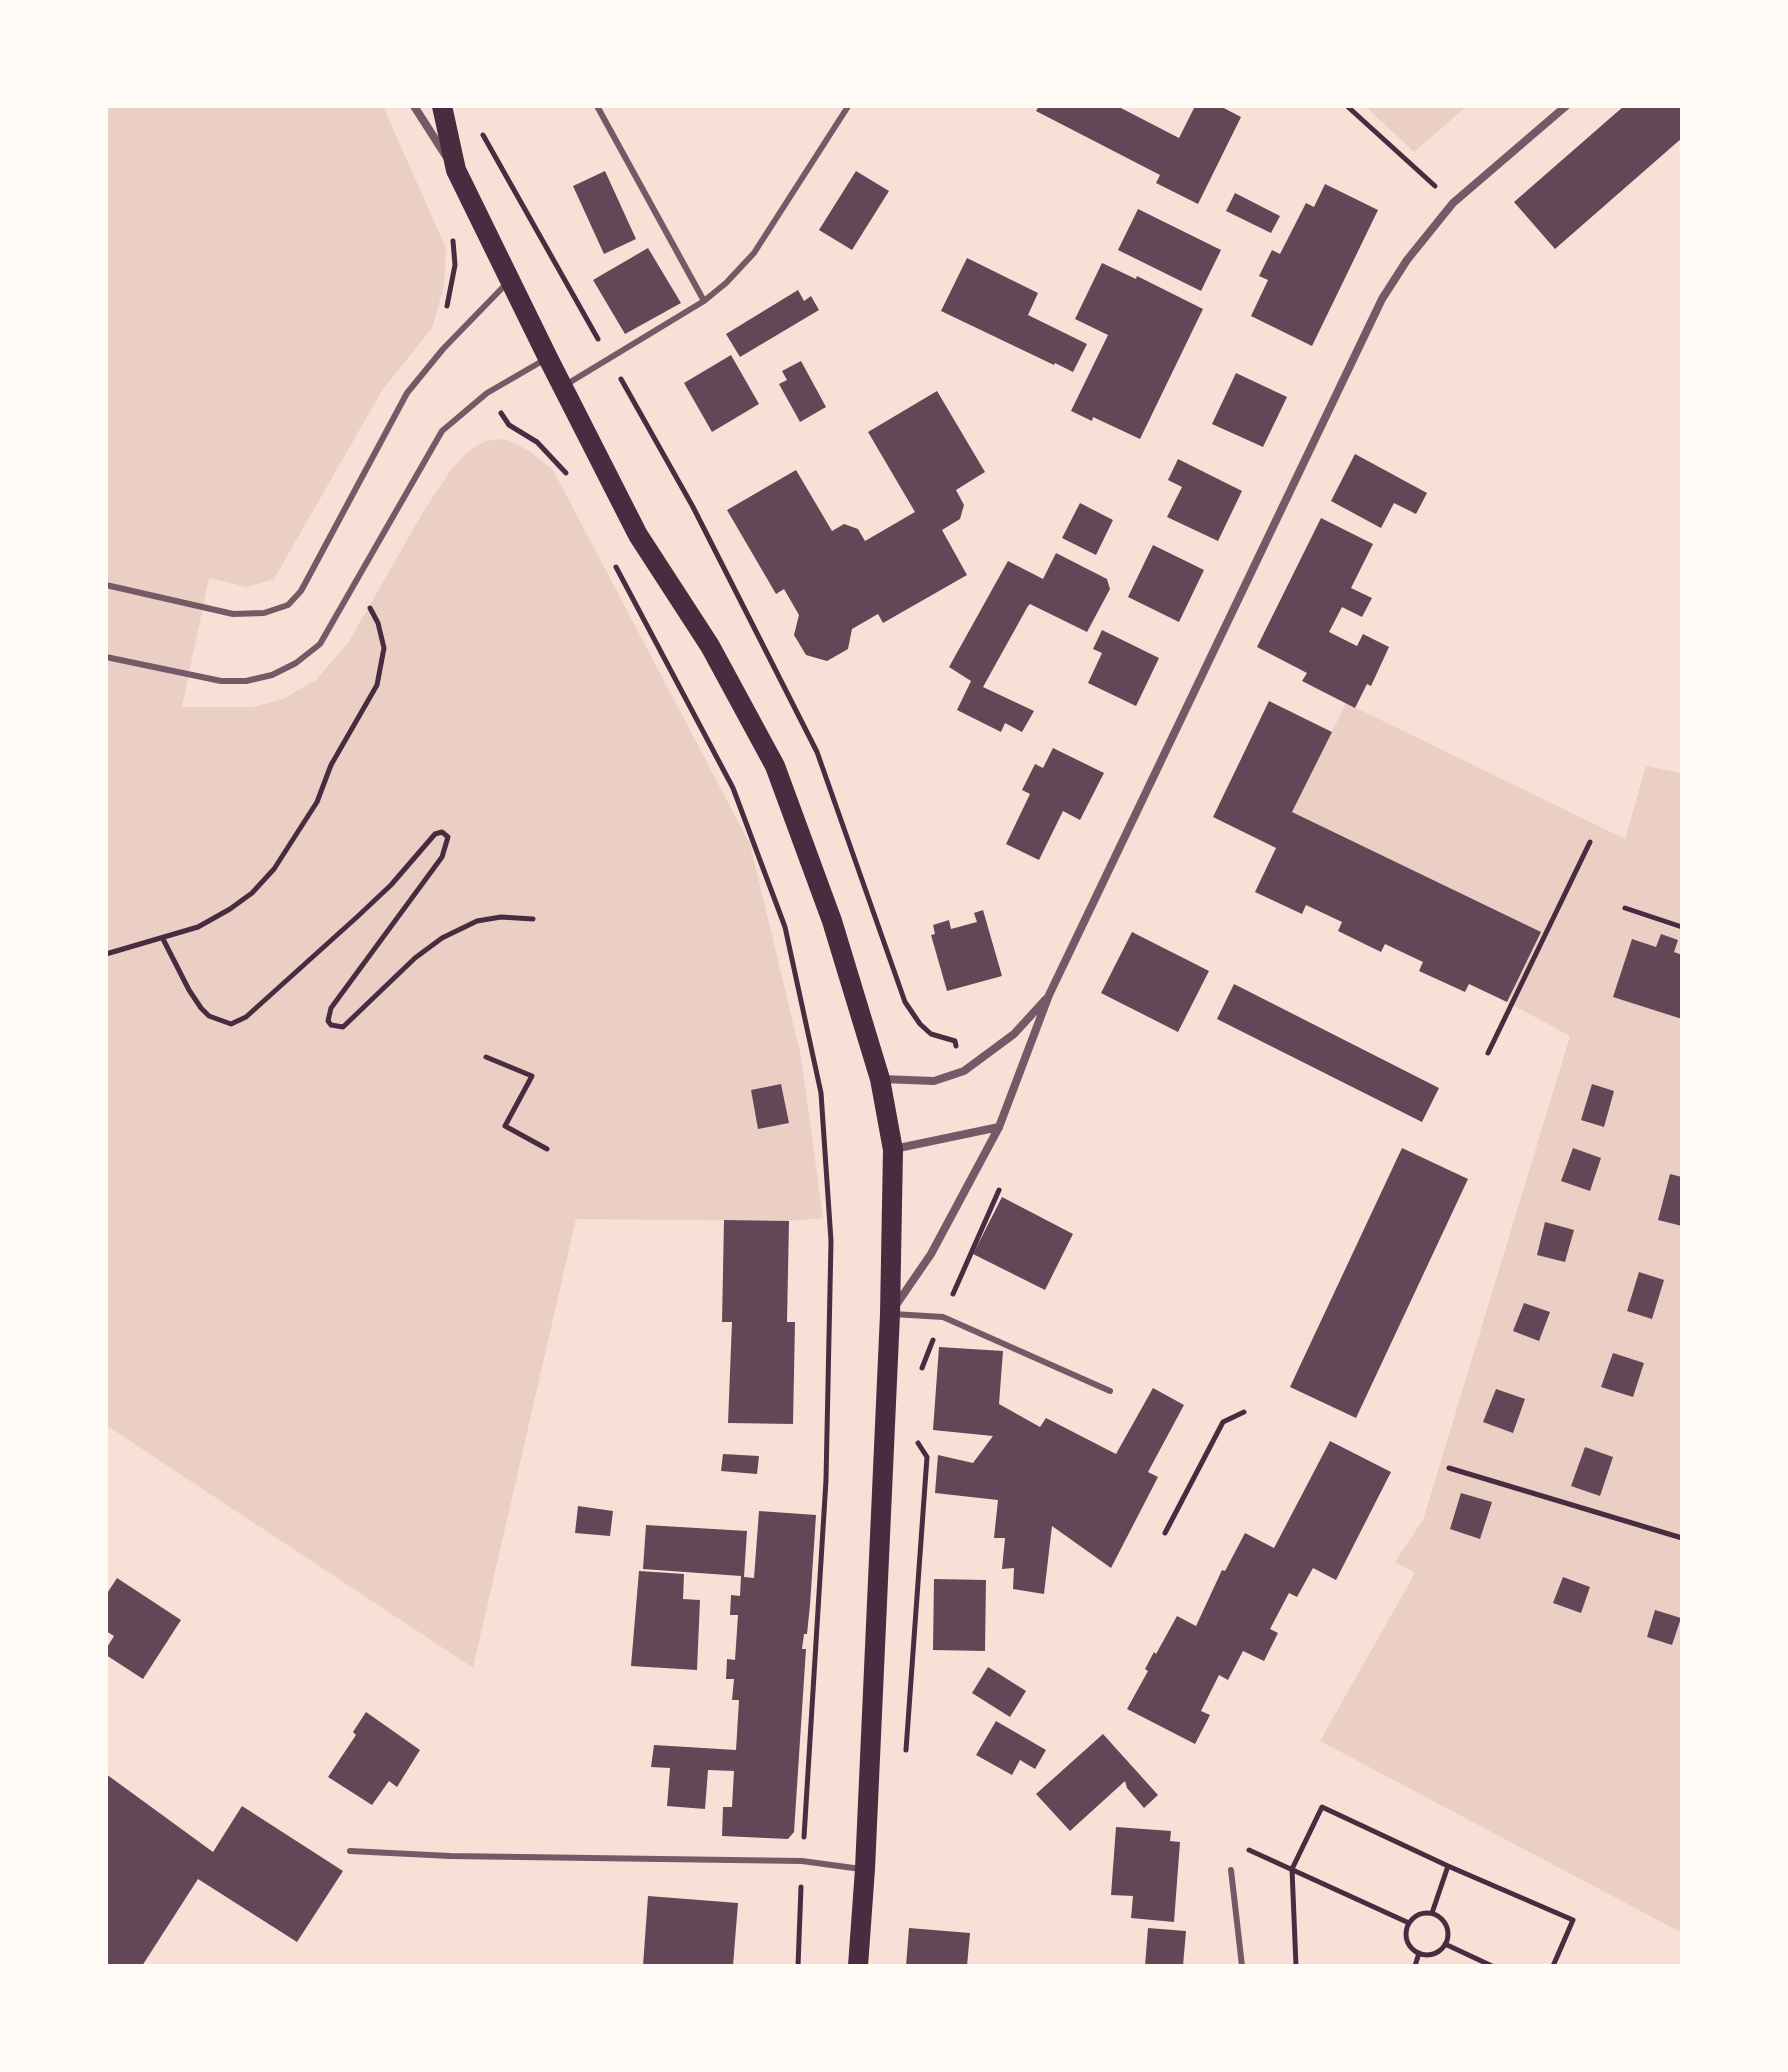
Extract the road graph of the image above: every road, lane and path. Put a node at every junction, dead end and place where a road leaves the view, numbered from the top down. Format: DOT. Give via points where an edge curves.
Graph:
graph roads {
  1 [pos="414,106"];
  2 [pos="442,106"];
  3 [pos="597,106"];
  4 [pos="1347,106"];
  5 [pos="1566,106"];
  6 [pos="847,108"];
  7 [pos="480,129"];
  8 [pos="456,170"];
  9 [pos="1453,203"];
  10 [pos="452,235"];
  11 [pos="510,281"];
  12 [pos="704,301"];
  13 [pos="453,338"];
  14 [pos="548,358"];
  15 [pos="609,358"];
  16 [pos="563,386"];
  17 [pos="487,393"];
  18 [pos="571,481"];
  19 [pos="614,563"];
  20 [pos="106,585"];
  21 [pos="348,597"];
  22 [pos="106,657"];
  23 [pos="1590,842"];
  24 [pos="1625,908"];
  25 [pos="533,919"];
  26 [pos="1682,927"];
  27 [pos="163,939"];
  28 [pos="106,954"];
  29 [pos="1049,995"];
  30 [pos="955,1041"];
  31 [pos="1488,1053"];
  32 [pos="486,1057"];
  33 [pos="880,1079"];
  34 [pos="999,1127"];
  35 [pos="547,1149"];
  36 [pos="893,1150"];
  37 [pos="1004,1180"];
  38 [pos="890,1314"];
  39 [pos="943,1317"];
  40 [pos="920,1379"];
  41 [pos="1110,1391"];
  42 [pos="1244,1412"];
  43 [pos="911,1431"];
  44 [pos="1449,1468"];
  45 [pos="1165,1533"];
  46 [pos="1682,1538"];
  47 [pos="905,1762"];
  48 [pos="1245,1847"];
  49 [pos="350,1851"];
  50 [pos="802,1861"];
  51 [pos="1448,1866"];
  52 [pos="865,1869"];
  53 [pos="1292,1869"];
  54 [pos="1231,1870"];
  55 [pos="1432,1913"];
  56 [pos="1409,1923"];
  57 [pos="1445,1944"];
  58 [pos="1419,1953"];
  59 [pos="798,1966"];
  60 [pos="858,1966"];
  61 [pos="1242,1966"];
  62 [pos="1296,1966"];
  63 [pos="1415,1966"];
  64 [pos="1492,1966"];
  65 [pos="1553,1966"];
  1 -- 8 [label="street"];
  2 -- 8 [label="main road"];
  3 -- 12 [label="lane"];
  4 -- 9 [label="path"];
  5 -- 9 [label="street"];
  6 -- 12 [label="lane" via="754,253"];
  7 -- 15 [label="path"];
  8 -- 11 [label="main road"];
  9 -- 29 [label="street" via="1382,299"];
  10 -- 13 [label="path" via="455,265 447,307"];
  11 -- 13 [label="lane"];
  11 -- 14 [label="main road"];
  12 -- 15 [label="lane"];
  13 -- 20 [label="lane" via="407,393 301,591 288,605 264,613 233,614"];
  14 -- 16 [label="main road"];
  14 -- 17 [label="lane"];
  15 -- 16 [label="lane"];
  15 -- 30 [label="path" via="693,507 817,752 905,1002 931,1034"];
  16 -- 33 [label="main road" via="638,535 710,646 775,766 832,921"];
  17 -- 18 [label="path" via="509,425 537,442"];
  17 -- 21 [label="lane" via="442,431"];
  19 -- 50 [label="path" via="733,788 785,927 821,1093 831,1241 827,1432"];
  21 -- 22 [label="lane" via="320,644 272,675 221,681"];
  21 -- 27 [label="path" via="369,605 378,623 382,666 317,802 252,893 198,927"];
  23 -- 31 [label="path"];
  24 -- 26 [label="path"];
  25 -- 27 [label="path" via="477,921 442,938 343,1027 328,1021 331,1008 442,857 448,837 442,832 357,917 246,1017 231,1024 201,1008"];
  27 -- 28 [label="path"];
  29 -- 33 [label="street" via="1014,1034 964,1071 934,1081"];
  29 -- 34 [label="street"];
  32 -- 35 [label="path" via="532,1076 505,1126"];
  33 -- 36 [label="main road"];
  34 -- 36 [label="street"];
  34 -- 38 [label="street" via="931,1254"];
  36 -- 38 [label="main road"];
  37 -- 39 [label="path"];
  38 -- 39 [label="lane"];
  38 -- 52 [label="main road"];
  39 -- 40 [label="path"];
  39 -- 41 [label="lane"];
  42 -- 45 [label="path" via="1223,1422"];
  43 -- 47 [label="path" via="927,1457"];
  44 -- 46 [label="path"];
  48 -- 53 [label="path"];
  49 -- 50 [label="lane"];
  50 -- 52 [label="lane"];
  50 -- 59 [label="path"];
  51 -- 53 [label="path" via="1322,1807"];
  51 -- 55 [label="path"];
  51 -- 65 [label="path" via="1573,1920"];
  52 -- 60 [label="main road"];
  53 -- 56 [label="path"];
  53 -- 62 [label="path"];
  54 -- 61 [label="lane"];
  55 -- 56 [label="path" via="1419,1914"];
  55 -- 57 [label="path" via="1446,1925"];
  56 -- 58 [label="path" via="1406,1937"];
  57 -- 58 [label="path" via="1431,1954"];
  57 -- 64 [label="path"];
  58 -- 63 [label="path"];
}
